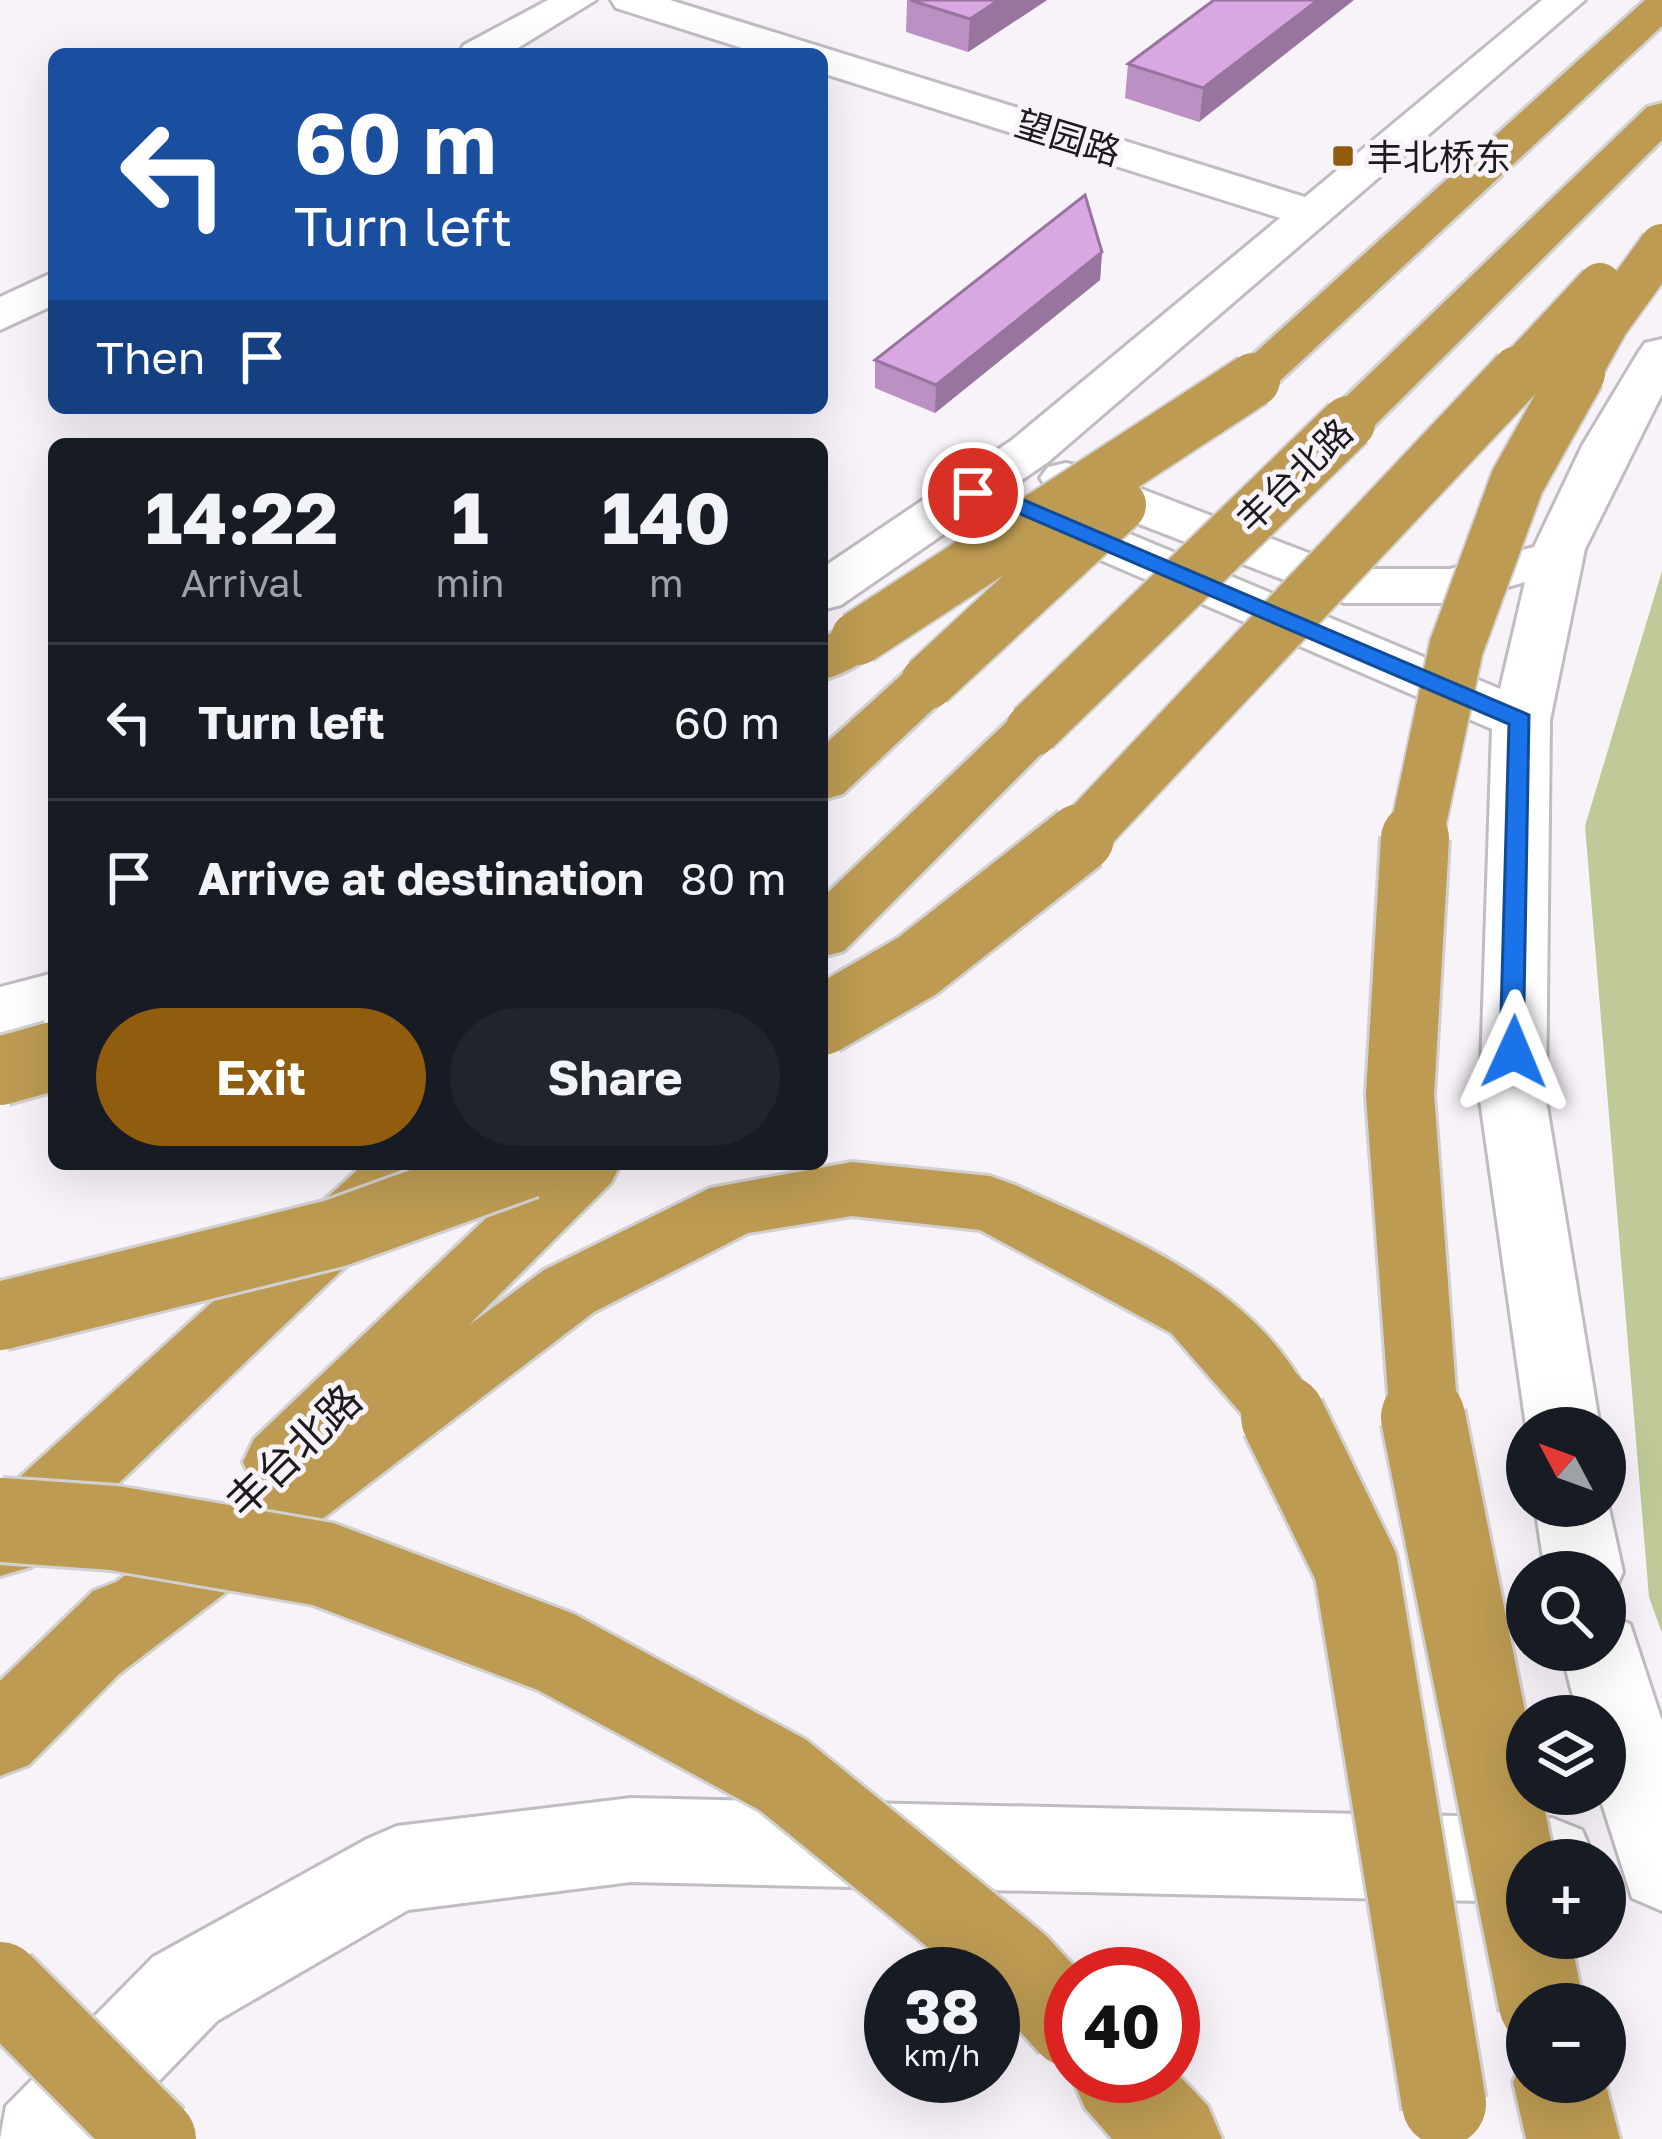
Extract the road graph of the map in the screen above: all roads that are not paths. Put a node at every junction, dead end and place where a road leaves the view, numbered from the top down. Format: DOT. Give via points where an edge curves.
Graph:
graph roads {
  1 [pos="577,0"];
  2 [pos="630,0"];
  3 [pos="1566,0"];
  4 [pos="1662,5"];
  5 [pos="489,48"];
  6 [pos="783,48"];
  7 [pos="828,62"];
  8 [pos="1662,116"];
  9 [pos="1313,214"];
  10 [pos="1662,217"];
  11 [pos="1662,246"];
  12 [pos="48,289"];
  13 [pos="0,316"];
  14 [pos="1662,353"];
  15 [pos="1253,380"];
  16 [pos="1030,451"];
  17 [pos="973,493"];
  18 [pos="1559,549"];
  19 [pos="828,588"];
  20 [pos="840,650"];
  21 [pos="1521,720"];
  22 [pos="828,774"];
  23 [pos="828,929"];
  24 [pos="48,999"];
  25 [pos="0,1012"];
  26 [pos="828,1018"];
  27 [pos="48,1028"];
  28 [pos="48,1058"];
  29 [pos="0,1074"];
  30 [pos="403,1170"];
  31 [pos="514,1170"];
  32 [pos="581,1170"];
  33 [pos="0,1316"];
  34 [pos="1559,1407"];
  35 [pos="0,1520"];
  36 [pos="0,1545"];
  37 [pos="92,1646"];
  38 [pos="1604,1671"];
  39 [pos="0,1737"];
  40 [pos="1506,1859"];
  41 [pos="1642,1864"];
  42 [pos="1537,1983"];
  43 [pos="0,1984"];
  44 [pos="1044,1996"];
  45 [pos="1142,2103"];
  46 [pos="1564,2103"];
  47 [pos="1440,2121"];
  48 [pos="39,2139"];
  49 [pos="154,2139"];
  50 [pos="1175,2139"];
  51 [pos="1573,2139"];
  1 -- 5 [label="street"];
  2 -- 6 [label="street"];
  3 -- 9 [label="street"];
  4 -- 15 [label="highway"];
  7 -- 9 [label="street, 望园路"];
  8 -- 23 [label="highway, 丰台北路, bridge"];
  9 -- 16 [label="street"];
  10 -- 26 [label="highway, bridge" via="1095,827 917,966"];
  11 -- 42 [label="highway, bridge" via="1607,322 1517,482 1456,648 1414,840 1400,1095 1425,1438"];
  12 -- 13 [label="street"];
  14 -- 18 [label="street"];
  15 -- 20 [label="highway, bridge"];
  15 -- 22 [label="highway, bridge"];
  16 -- 17 [label="street"];
  16 -- 18 [label="street" via="1074,482 1343,586 1452,586 1515,572"];
  17 -- 19 [label="street"];
  17 -- 21 [label="street" via="1019,505"];
  18 -- 21 [label="street"];
  21 -- 34 [label="street" via="1513,1100"];
  24 -- 25 [label="street"];
  27 -- 29 [label="street"];
  28 -- 29 [label="highway, bridge"];
  30 -- 36 [label="highway"];
  31 -- 33 [label="highway, bridge" via="453,1197"];
  32 -- 37 [label="highway, 丰台北路"];
  35 -- 44 [label="highway, bridge" via="114,1528 323,1564 556,1652 782,1775"];
  37 -- 39 [label="highway, 丰台北路"];
  37 -- 47 [label="highway, bridge" via="568,1291 735,1208 852,1190 990,1204 1197,1312 1273,1398 1356,1567"];
  38 -- 41 [label="street"];
  40 -- 48 [label="street" via="631,1840 397,1869 185,1989"];
  43 -- 49 [label="highway, bridge"];
  45 -- 50 [label="highway"];
  46 -- 51 [label="highway"];
}
